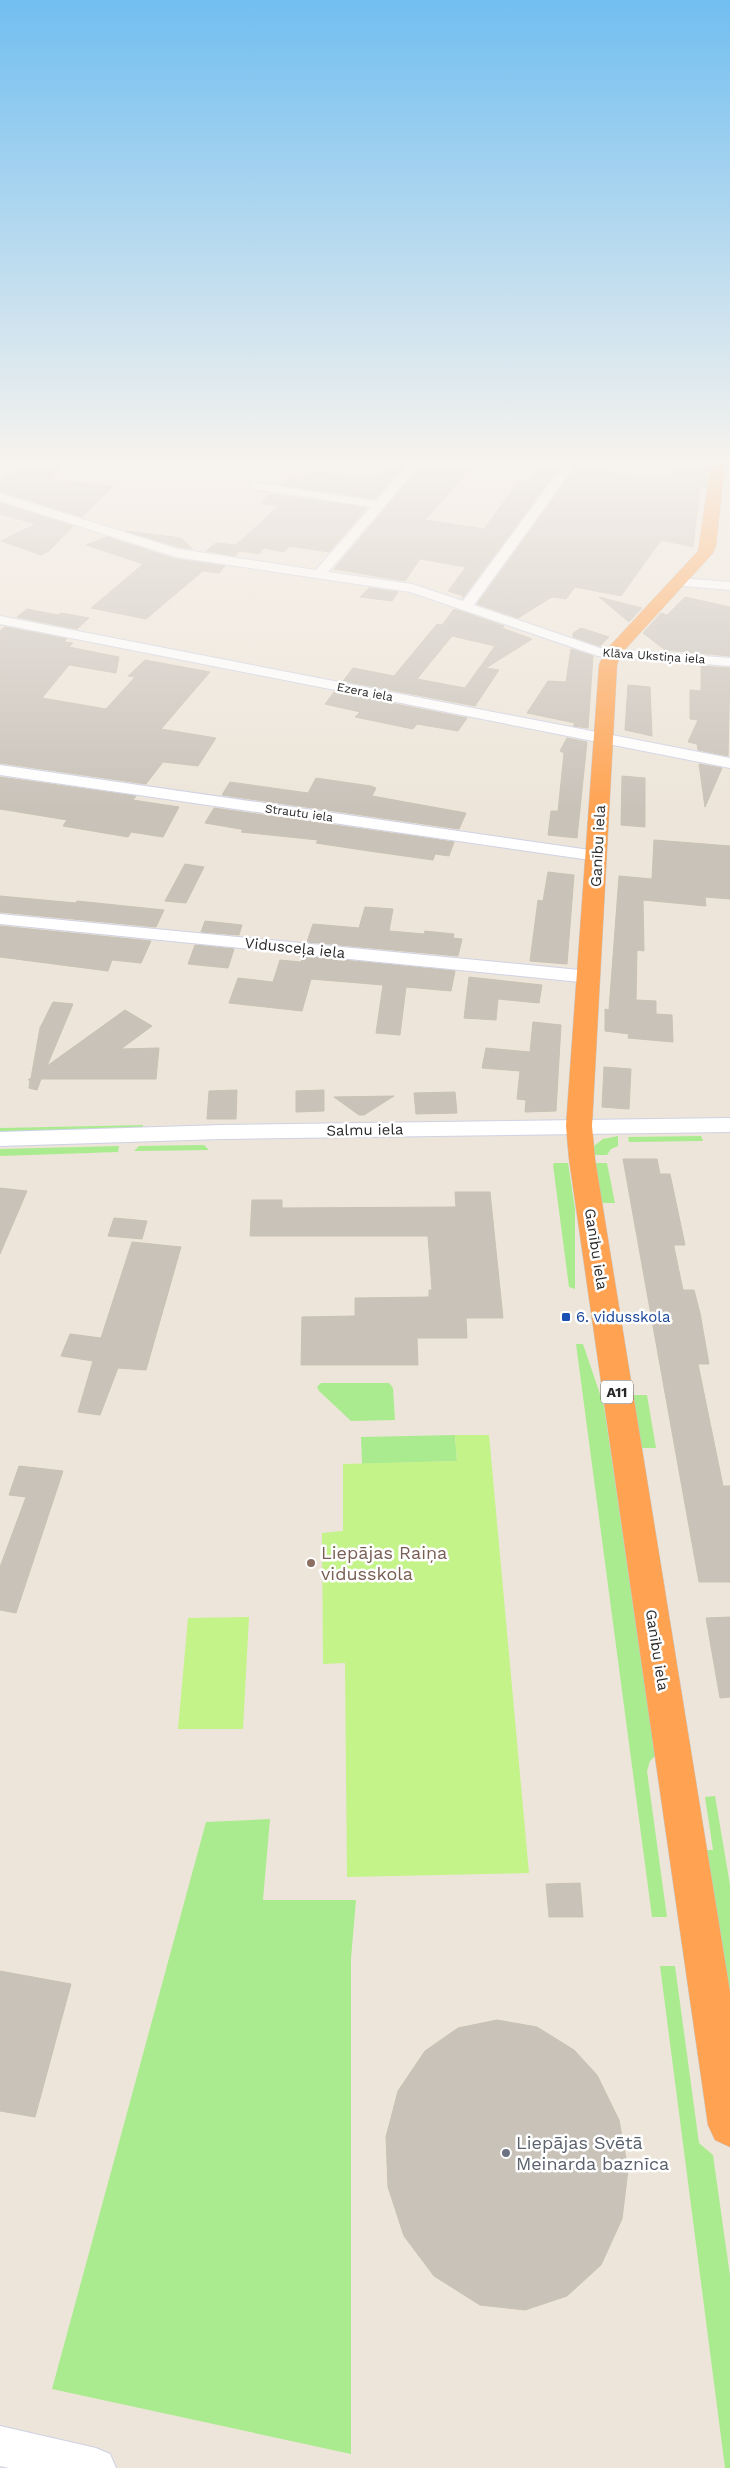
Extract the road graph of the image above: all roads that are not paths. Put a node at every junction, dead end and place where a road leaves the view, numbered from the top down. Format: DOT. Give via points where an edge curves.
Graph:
graph roads {
  1 [pos="353,579"];
  2 [pos="486,579"];
  3 [pos="682,579"];
  4 [pos="679,582"];
  5 [pos="730,586"];
  6 [pos="466,607"];
  7 [pos="0,620"];
  8 [pos="612,654"];
  9 [pos="730,662"];
  10 [pos="603,738"];
  11 [pos="730,763"];
  12 [pos="0,770"];
  13 [pos="597,856"];
  14 [pos="0,919"];
  15 [pos="590,977"];
  16 [pos="730,1125"];
  17 [pos="580,1126"];
  18 [pos="0,1139"];
  19 [pos="730,2125"];
  20 [pos="0,2446"];
  21 [pos="96,2468"];
  1 -- 6 [label="street, Klāva Ukstiņa iela" via="412,588"];
  2 -- 6 [label="street"];
  3 -- 4 [label="highway"];
  4 -- 5 [label="street"];
  4 -- 8 [label="highway"];
  6 -- 8 [label="street, Klāva Ukstiņa iela" via="580,647"];
  7 -- 10 [label="street, Ezera iela"];
  8 -- 9 [label="street, Klāva Ukstiņa iela"];
  8 -- 10 [label="highway, Ganību iela / A11" via="608,665"];
  10 -- 11 [label="street, Ezera iela"];
  10 -- 13 [label="highway, Ganību iela / A11"];
  12 -- 13 [label="street, Strautu iela"];
  13 -- 15 [label="highway, Ganību iela / A11"];
  14 -- 15 [label="street, Vidusceļa iela"];
  15 -- 17 [label="highway, Ganību iela / A11"];
  16 -- 17 [label="street, Salmu iela"];
  17 -- 18 [label="street, Salmu iela"];
  17 -- 19 [label="highway, Ganību iela / A11" via="582,1159"];
  20 -- 21 [label="street"];
}
